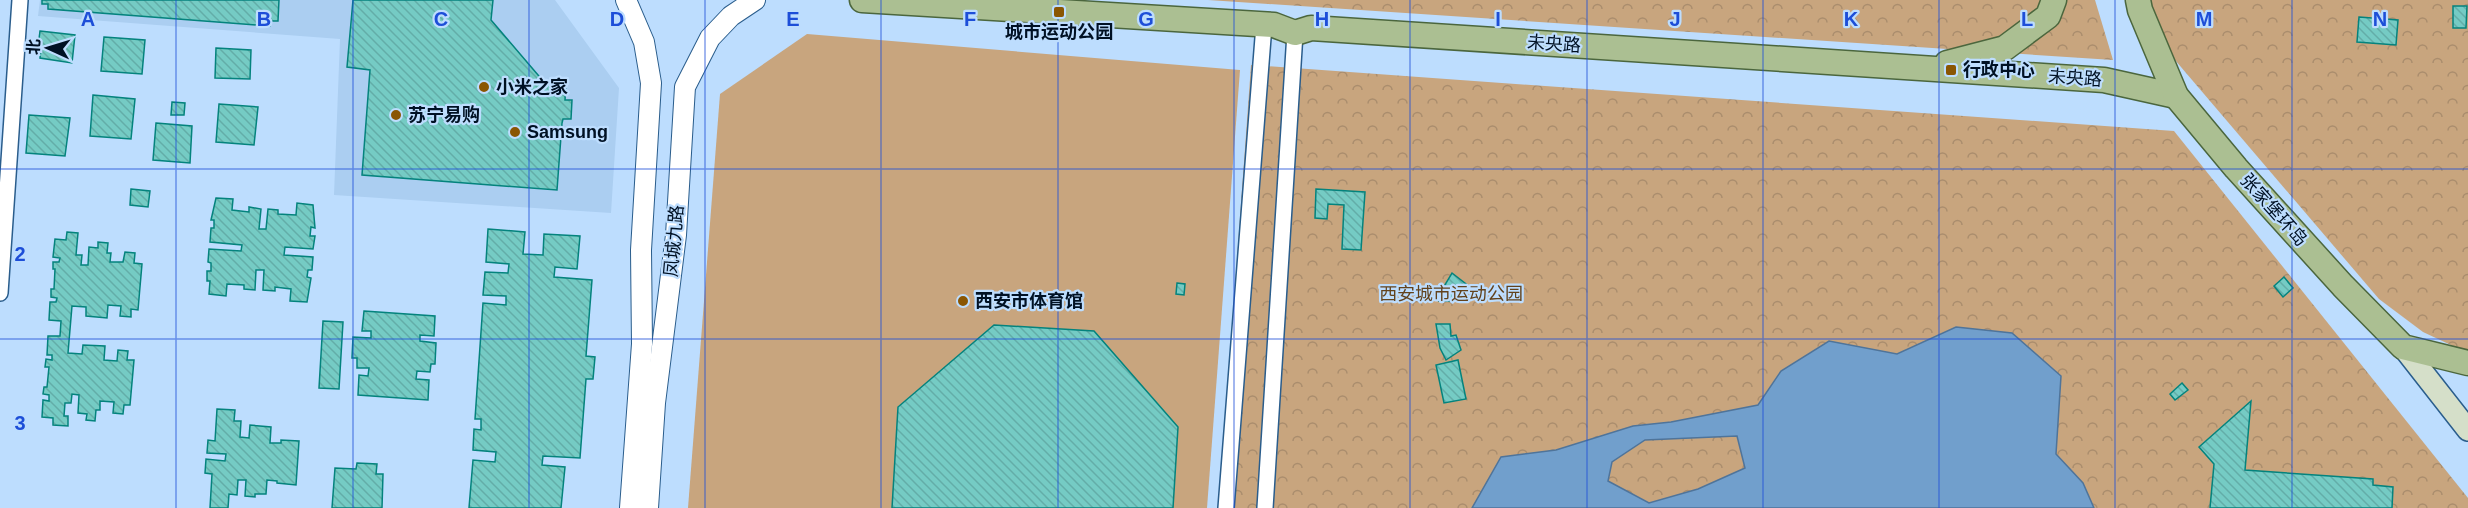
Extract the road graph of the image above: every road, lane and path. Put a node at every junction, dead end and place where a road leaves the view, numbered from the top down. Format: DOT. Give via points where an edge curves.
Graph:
graph roads {
  1 [pos="20,0"];
  2 [pos="626,0"];
  3 [pos="755,0"];
  4 [pos="862,0"];
  5 [pos="2054,0"];
  6 [pos="2138,0"];
  7 [pos="1264,25"];
  8 [pos="1295,33"];
  9 [pos="1925,69"];
  10 [pos="2176,96"];
  11 [pos="0,293"];
  12 [pos="2403,347"];
  13 [pos="2468,363"];
  14 [pos="2468,430"];
  15 [pos="630,508"];
  16 [pos="648,508"];
  17 [pos="1226,508"];
  18 [pos="1265,508"];
  1 -- 11 [label="street"];
  2 -- 15 [label="street, 凤城九路" via="644,42 651,83 641,250 642,344"];
  3 -- 16 [label="street, 凤城九路" via="731,16 710,38 685,87 676,235 655,403"];
  4 -- 7 [label="main road, 未央路"];
  5 -- 9 [label="main road" via="2048,16 2005,48"];
  6 -- 10 [label="main road, 张家堡环岛"];
  7 -- 8 [label="main road, 未央路"];
  7 -- 17 [label="street"];
  8 -- 9 [label="main road, 未央路" via="1311,28"];
  8 -- 18 [label="street"];
  9 -- 10 [label="main road, 未央路" via="2104,80"];
  10 -- 12 [label="main road, 张家堡环岛" via="2343,286"];
  12 -- 13 [label="main road"];
  12 -- 14 [label="main road"];
}
